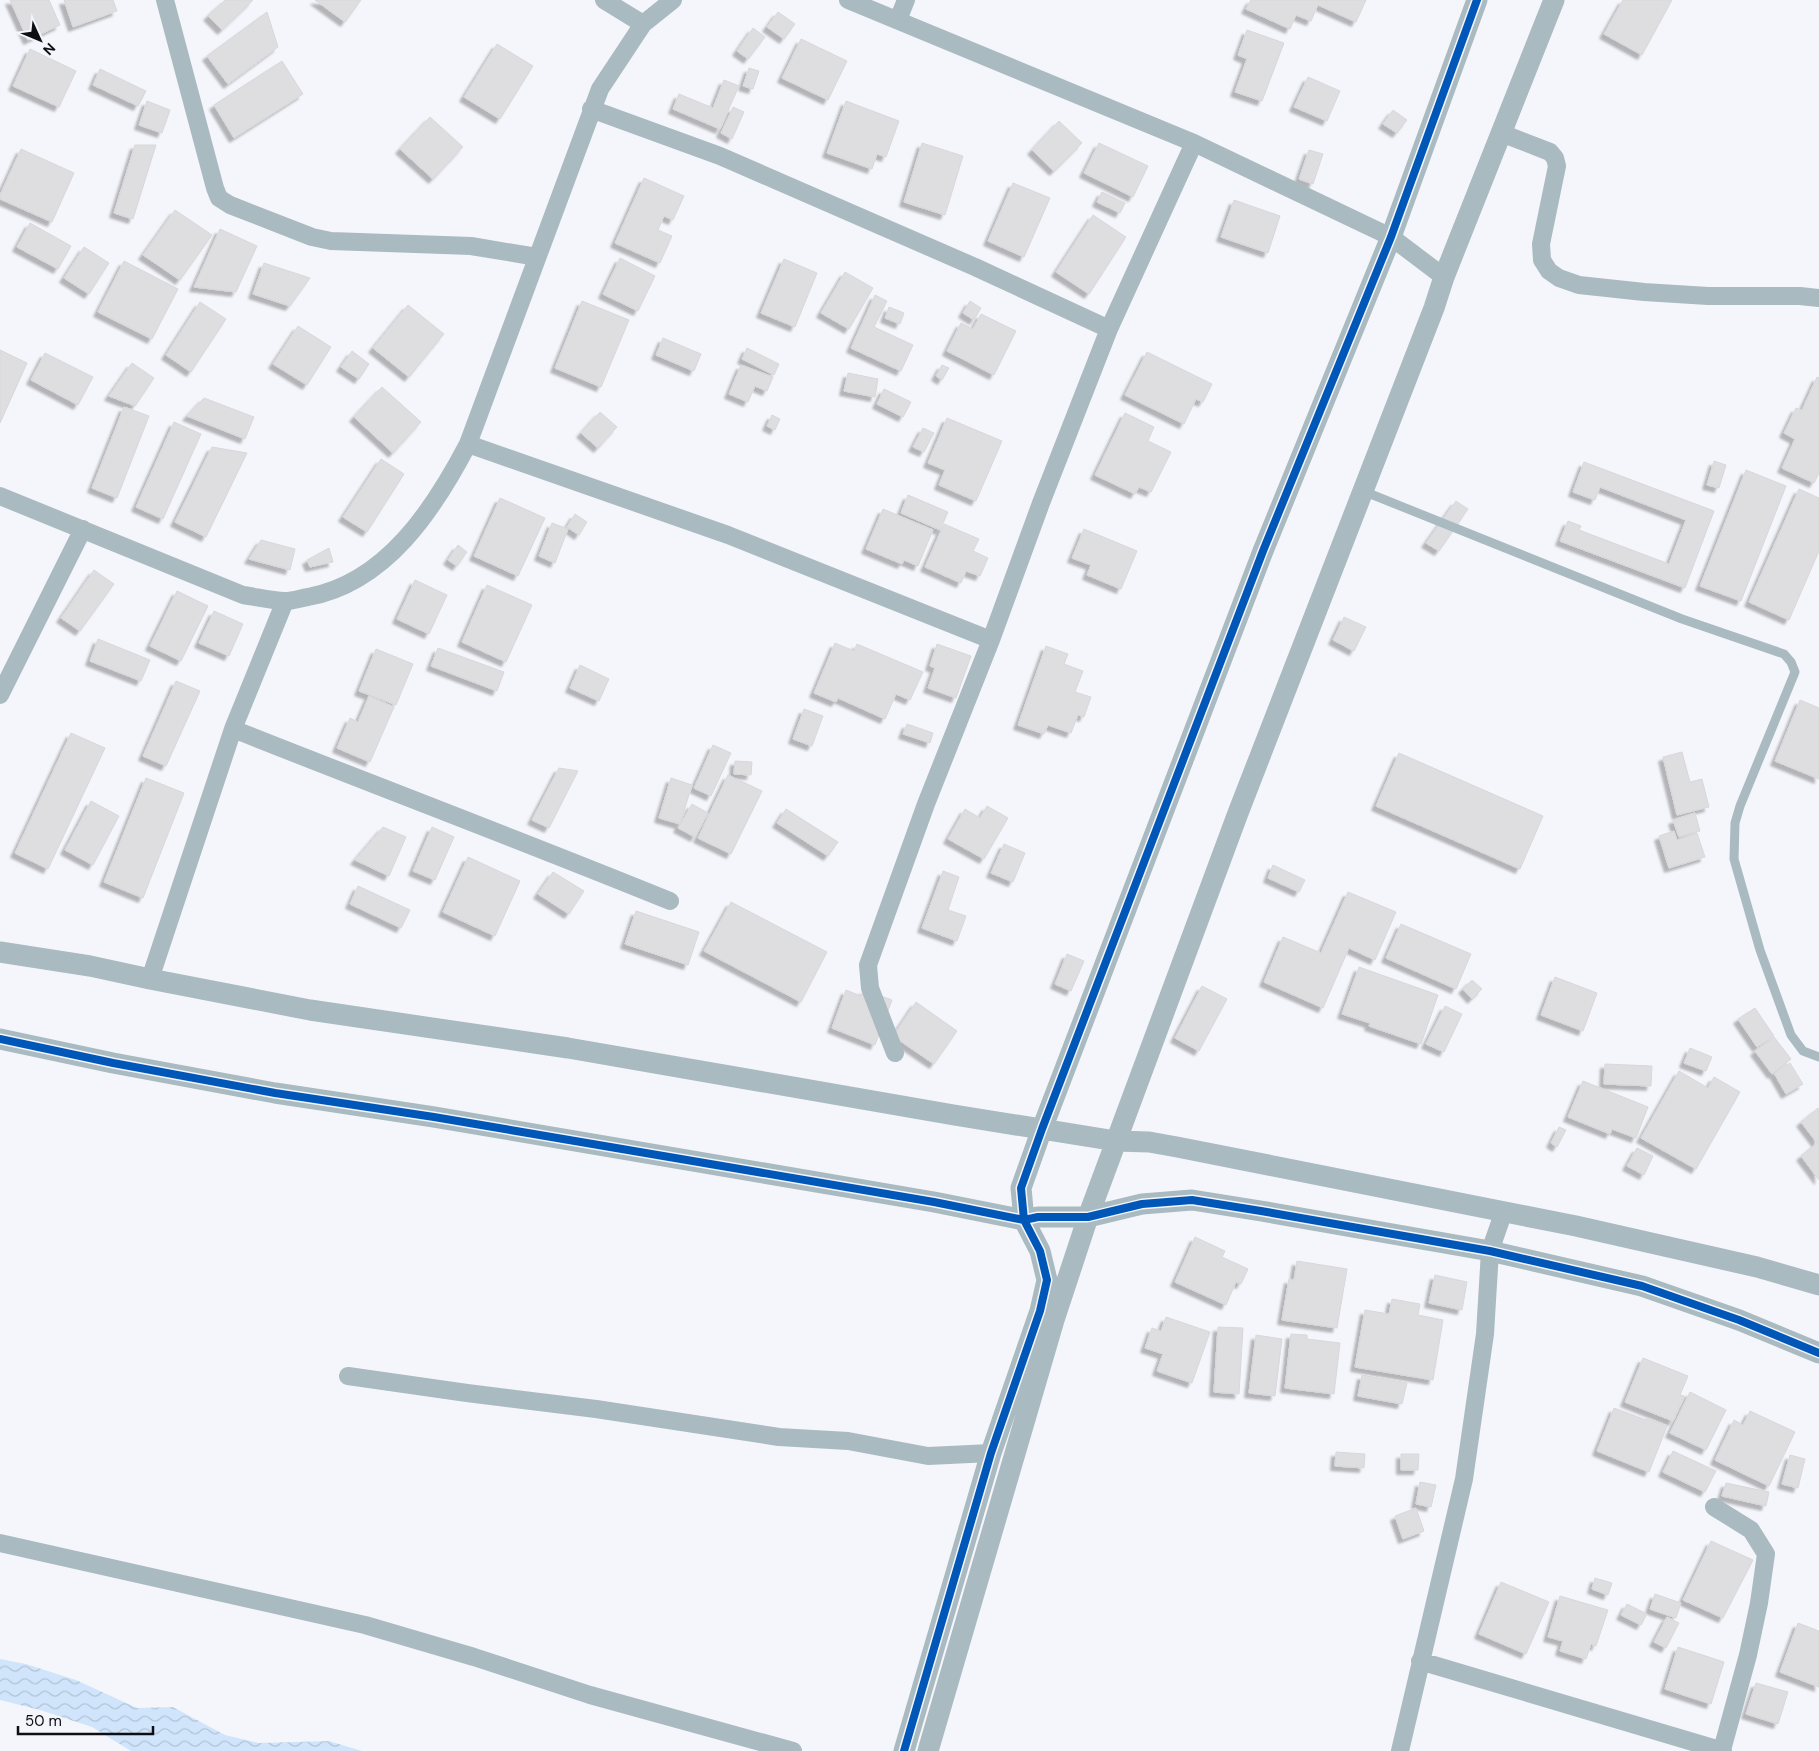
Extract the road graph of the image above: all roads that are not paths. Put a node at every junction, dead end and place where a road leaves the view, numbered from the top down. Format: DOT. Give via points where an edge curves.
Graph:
graph roads {
  1 [pos="165,0"];
  2 [pos="604,0"];
  3 [pos="673,0"];
  4 [pos="848,0"];
  5 [pos="906,0"];
  6 [pos="1477,0"];
  7 [pos="1554,0"];
  8 [pos="898,20"];
  9 [pos="643,24"];
  10 [pos="591,109"];
  11 [pos="1501,133"];
  12 [pos="1194,143"];
  13 [pos="1391,237"];
  14 [pos="537,257"];
  15 [pos="1444,277"];
  16 [pos="1819,298"];
  17 [pos="1109,329"];
  18 [pos="468,444"];
  19 [pos="1363,491"];
  20 [pos="0,496"];
  21 [pos="83,528"];
  22 [pos="285,601"];
  23 [pos="991,640"];
  24 [pos="0,695"];
  25 [pos="233,729"];
  26 [pos="670,901"];
  27 [pos="0,952"];
  28 [pos="150,979"];
  29 [pos="0,1039"];
  30 [pos="895,1053"];
  31 [pos="1819,1057"];
  32 [pos="1042,1129"];
  33 [pos="1116,1141"];
  34 [pos="1504,1211"];
  35 [pos="1088,1217"];
  36 [pos="1024,1220"];
  37 [pos="1490,1251"];
  38 [pos="1819,1285"];
  39 [pos="1819,1353"];
  40 [pos="348,1376"];
  41 [pos="991,1453"];
  42 [pos="1714,1506"];
  43 [pos="0,1543"];
  44 [pos="1420,1661"];
  45 [pos="793,1751"];
  46 [pos="904,1751"];
  47 [pos="928,1751"];
  48 [pos="1400,1751"];
  49 [pos="1722,1751"];
  1 -- 14 [label="street" via="219,198 312,237 331,241 471,246"];
  2 -- 9 [label="street"];
  3 -- 9 [label="street"];
  4 -- 8 [label="street"];
  5 -- 8 [label="street"];
  6 -- 13 [label="street"];
  7 -- 11 [label="street"];
  8 -- 12 [label="street"];
  9 -- 10 [label="street" via="600,89"];
  10 -- 14 [label="street"];
  10 -- 17 [label="street" via="720,156"];
  11 -- 15 [label="street"];
  11 -- 16 [label="street" via="1550,152 1555,158 1557,166 1541,244 1542,260 1559,278 1579,285 1644,292"];
  12 -- 13 [label="street"];
  12 -- 17 [label="street"];
  13 -- 15 [label="street"];
  13 -- 32 [label="street" via="1263,551"];
  14 -- 18 [label="street"];
  15 -- 19 [label="street"];
  17 -- 23 [label="street"];
  18 -- 22 [label="street" via="423,520 387,557 351,582 325,594"];
  18 -- 23 [label="street" via="728,535"];
  19 -- 31 [label="lane" via="1682,619 1784,654 1791,662 1796,672 1735,823 1734,859 1760,950 1791,1035 1803,1051"];
  19 -- 33 [label="street"];
  20 -- 21 [label="street"];
  21 -- 22 [label="street" via="243,595"];
  21 -- 24 [label="street"];
  22 -- 25 [label="street"];
  23 -- 30 [label="street" via="926,804 868,965 870,988"];
  25 -- 26 [label="street"];
  25 -- 28 [label="street"];
  27 -- 28 [label="street"];
  28 -- 32 [label="street" via="310,1010 568,1048"];
  29 -- 36 [label="street" via="275,1093 444,1118"];
  32 -- 33 [label="street"];
  32 -- 36 [label="street" via="1021,1188"];
  33 -- 34 [label="street" via="1150,1142"];
  33 -- 35 [label="street"];
  34 -- 37 [label="street"];
  34 -- 38 [label="street" via="1757,1267"];
  35 -- 36 [label="street"];
  35 -- 37 [label="street" via="1142,1204 1192,1200"];
  35 -- 47 [label="street" via="1054,1320"];
  36 -- 41 [label="street" via="1040,1251 1047,1280 1040,1311"];
  37 -- 39 [label="street" via="1642,1286 1739,1320"];
  37 -- 44 [label="street" via="1485,1334 1464,1479"];
  40 -- 41 [label="street" via="779,1437 848,1440 928,1456"];
  41 -- 46 [label="street"];
  42 -- 49 [label="street" via="1751,1530 1766,1554 1748,1655"];
  43 -- 45 [label="street" via="365,1625 590,1695"];
  44 -- 48 [label="street"];
  44 -- 49 [label="street"];
}
